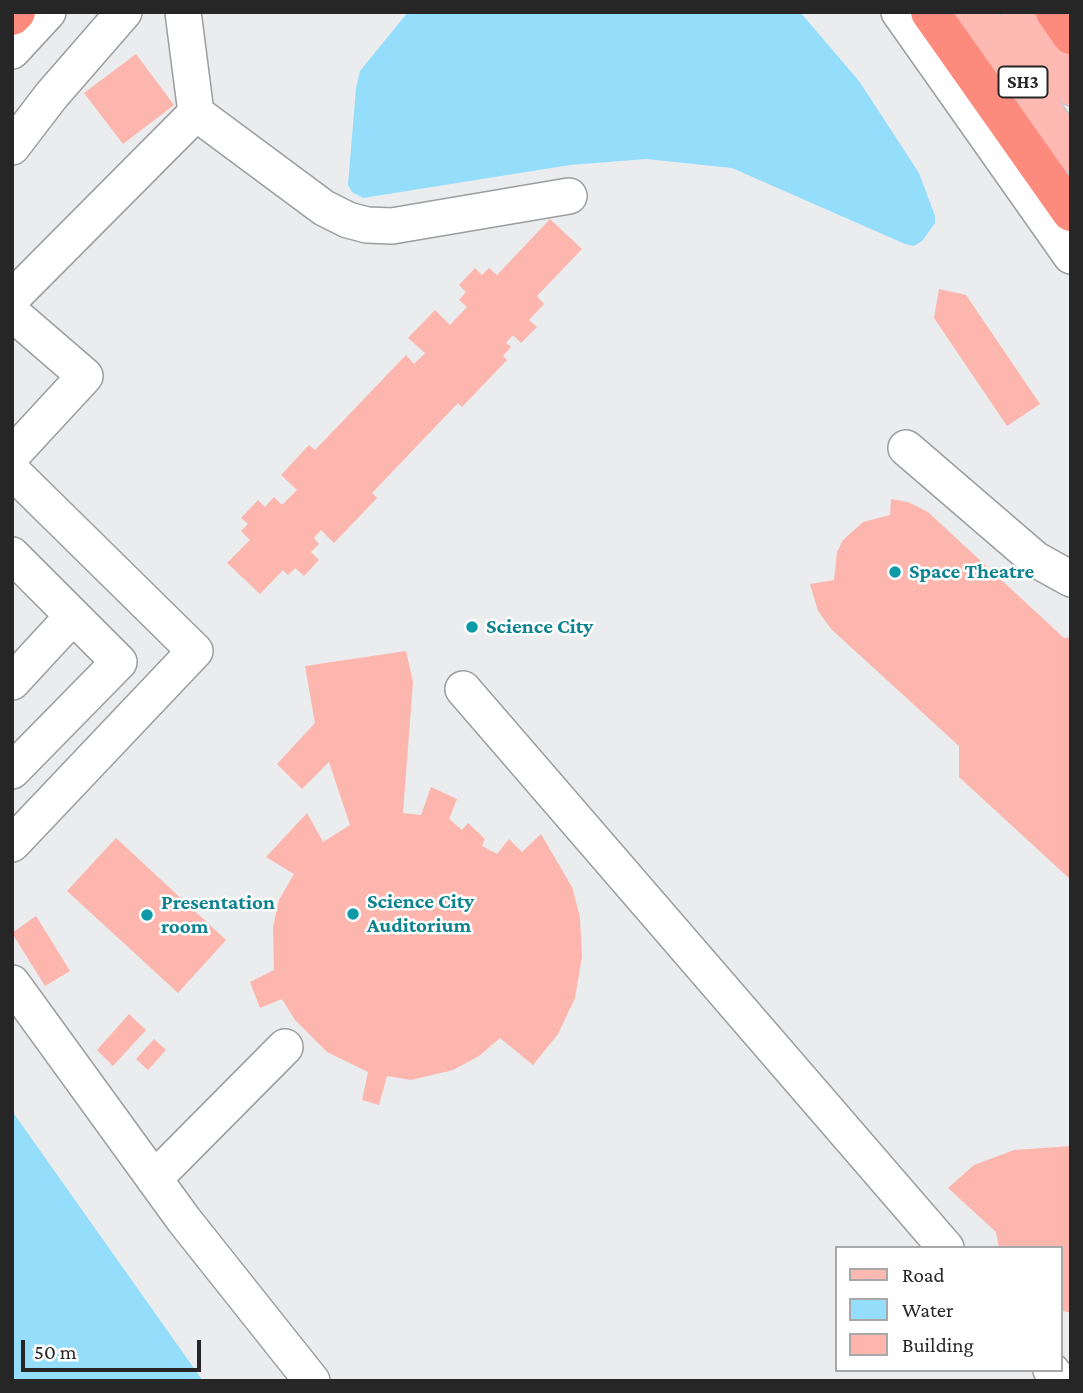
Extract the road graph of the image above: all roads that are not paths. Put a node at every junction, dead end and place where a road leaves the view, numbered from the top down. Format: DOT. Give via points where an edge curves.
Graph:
graph roads {
  1 [pos="48,12"];
  2 [pos="124,12"];
  3 [pos="183,12"];
  4 [pos="899,12"];
  5 [pos="930,12"];
  6 [pos="939,12"];
  7 [pos="975,12"];
  8 [pos="1020,12"];
  9 [pos="1055,12"];
  10 [pos="1071,35"];
  11 [pos="997,43"];
  12 [pos="12,51"];
  13 [pos="1071,86"];
  14 [pos="196,113"];
  15 [pos="12,147"];
  16 [pos="1071,152"];
  17 [pos="569,196"];
  18 [pos="1071,212"];
  19 [pos="1071,256"];
  20 [pos="12,298"];
  21 [pos="12,313"];
  22 [pos="906,448"];
  23 [pos="12,455"];
  24 [pos="12,471"];
  25 [pos="17,569"];
  26 [pos="1071,579"];
  27 [pos="73,616"];
  28 [pos="12,682"];
  29 [pos="463,689"];
  30 [pos="12,771"];
  31 [pos="12,844"];
  32 [pos="12,983"];
  33 [pos="285,1048"];
  34 [pos="154,1179"];
  35 [pos="944,1246"];
  36 [pos="312,1381"];
  1 -- 12 [label="lane"];
  2 -- 15 [label="lane"];
  3 -- 14 [label="lane"];
  4 -- 19 [label="lane"];
  5 -- 18 [label="highway"];
  6 -- 11 [label="lane"];
  7 -- 11 [label="main road, SH3"];
  8 -- 13 [label="main road, SH3"];
  9 -- 10 [label="highway"];
  11 -- 16 [label="main road, SH3"];
  14 -- 17 [label="lane" via="324,208 367,225 392,226"];
  14 -- 20 [label="lane"];
  21 -- 23 [label="lane" via="85,376"];
  22 -- 26 [label="lane" via="1035,559"];
  24 -- 31 [label="lane" via="195,651"];
  25 -- 27 [label="lane"];
  27 -- 28 [label="lane"];
  27 -- 30 [label="lane" via="119,662"];
  29 -- 35 [label="lane"];
  32 -- 34 [label="lane"];
  33 -- 34 [label="lane"];
  34 -- 36 [label="lane"];
}
